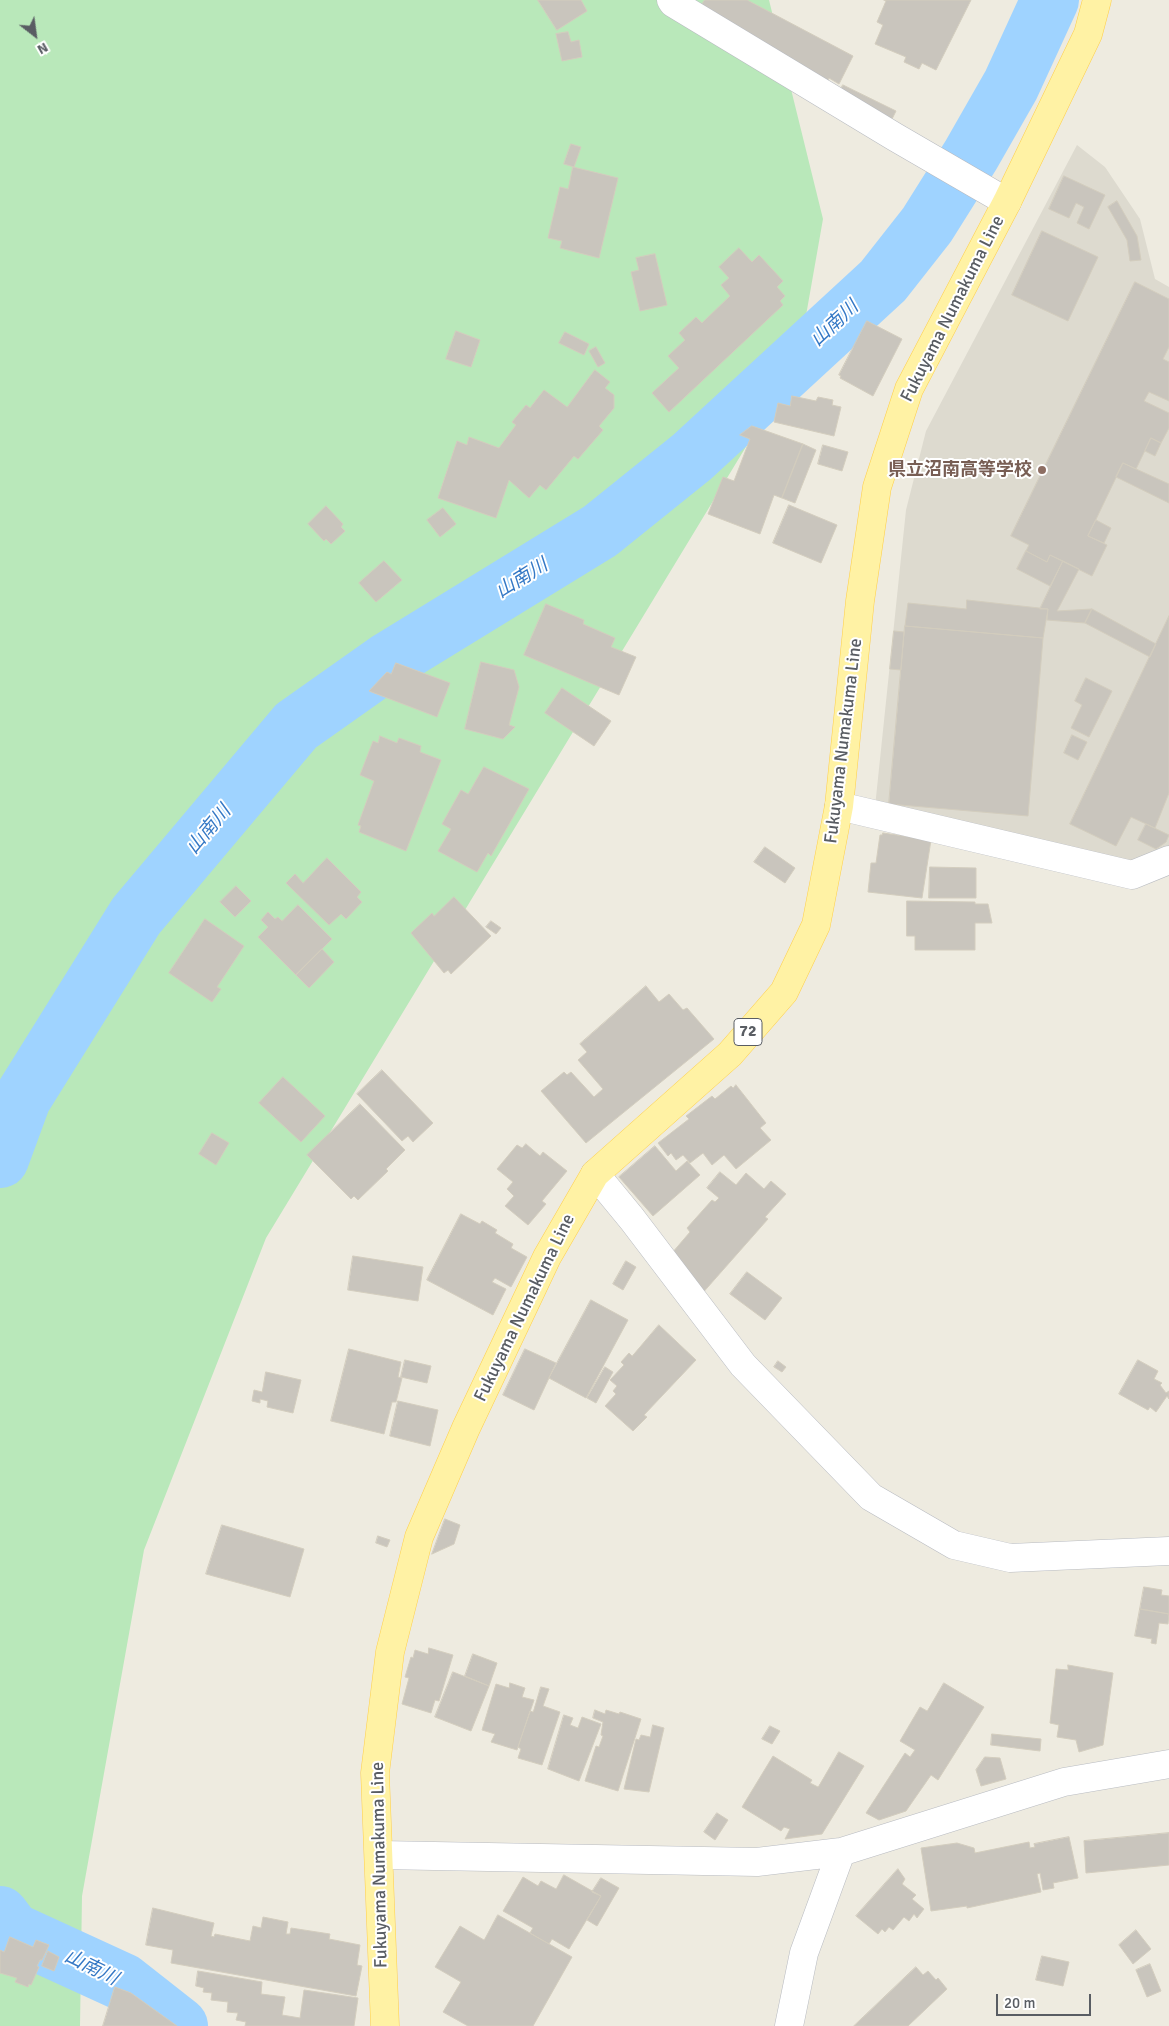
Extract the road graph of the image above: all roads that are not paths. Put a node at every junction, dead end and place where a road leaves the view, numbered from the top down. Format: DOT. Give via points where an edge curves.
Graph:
graph roads {
  1 [pos="671,0"];
  2 [pos="1097,0"];
  3 [pos="997,197"];
  4 [pos="839,806"];
  5 [pos="1169,860"];
  6 [pos="595,1174"];
  7 [pos="1169,1551"];
  8 [pos="1169,1764"];
  9 [pos="841,1852"];
  10 [pos="380,1855"];
  11 [pos="385,2026"];
  12 [pos="789,2026"];
  1 -- 3 [label="street"];
  2 -- 3 [label="main road, Fukuyama Numakuma Line / 72" via="1088,34"];
  3 -- 4 [label="main road, Fukuyama Numakuma Line / 72" via="909,389 877,487 860,601"];
  4 -- 5 [label="street" via="1132,875"];
  4 -- 6 [label="main road, Fukuyama Numakuma Line / 72" via="816,925 784,992 730,1054"];
  6 -- 7 [label="street" via="743,1365 871,1497 954,1545 1010,1558"];
  6 -- 10 [label="main road, Fukuyama Numakuma Line / 72" via="542,1266 419,1537 390,1652 375,1773"];
  8 -- 9 [label="street" via="1064,1782"];
  9 -- 10 [label="street" via="757,1862"];
  9 -- 12 [label="street" via="804,1952"];
  10 -- 11 [label="main road, Fukuyama Numakuma Line / 72"];
}
